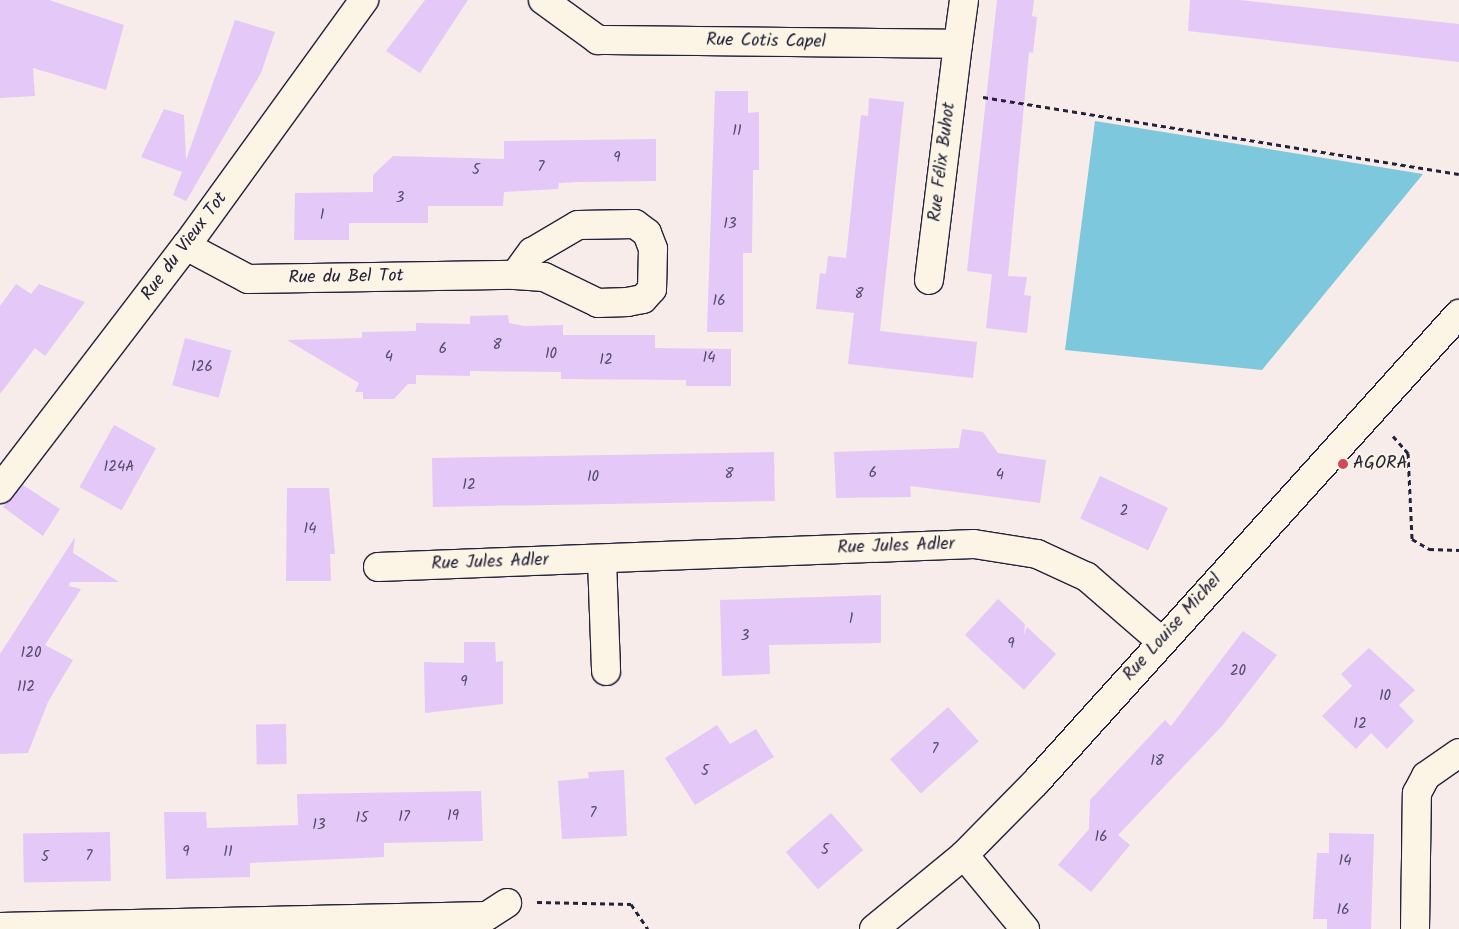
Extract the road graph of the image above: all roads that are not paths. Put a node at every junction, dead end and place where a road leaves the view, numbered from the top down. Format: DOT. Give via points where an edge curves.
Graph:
graph roads {
  1 [pos="364,0"];
  2 [pos="543,0"];
  3 [pos="964,0"];
  4 [pos="958,44"];
  5 [pos="186,246"];
  6 [pos="515,275"];
  7 [pos="929,280"];
  8 [pos="1459,314"];
  9 [pos="0,490"];
  10 [pos="602,560"];
  11 [pos="378,567"];
  12 [pos="1161,641"];
  13 [pos="606,671"];
  14 [pos="1459,754"];
  15 [pos="964,855"];
  16 [pos="507,903"];
  17 [pos="0,927"];
  18 [pos="874,929"];
  19 [pos="1025,929"];
  20 [pos="1415,929"];
  1 -- 5 [label="street, Rue du Vieux Tot"];
  2 -- 4 [label="street, Rue Cotis Capel" via="598,40"];
  3 -- 4 [label="street"];
  4 -- 7 [label="street, Rue Félix Buhot"];
  5 -- 6 [label="street, Rue du Bel Tot" via="248,279"];
  5 -- 9 [label="street, Rue du Vieux Tot"];
  6 -- 6 [label="street, Rue du Bel Tot" via="544,277 598,302 628,302 643,299 652,289 653,249 647,233 635,224 578,224 532,252"];
  8 -- 12 [label="street, Rue Louise Michel"];
  10 -- 11 [label="street, Rue Jules Adler"];
  10 -- 12 [label="street, Rue Jules Adler" via="974,544 1037,554 1087,577"];
  10 -- 13 [label="street"];
  12 -- 15 [label="street, Rue Louise Michel" via="1036,782"];
  14 -- 20 [label="street" via="1426,776 1417,793"];
  15 -- 18 [label="street, Rue Louise Michel"];
  15 -- 19 [label="street"];
  16 -- 17 [label="street" via="487,916"];
}
